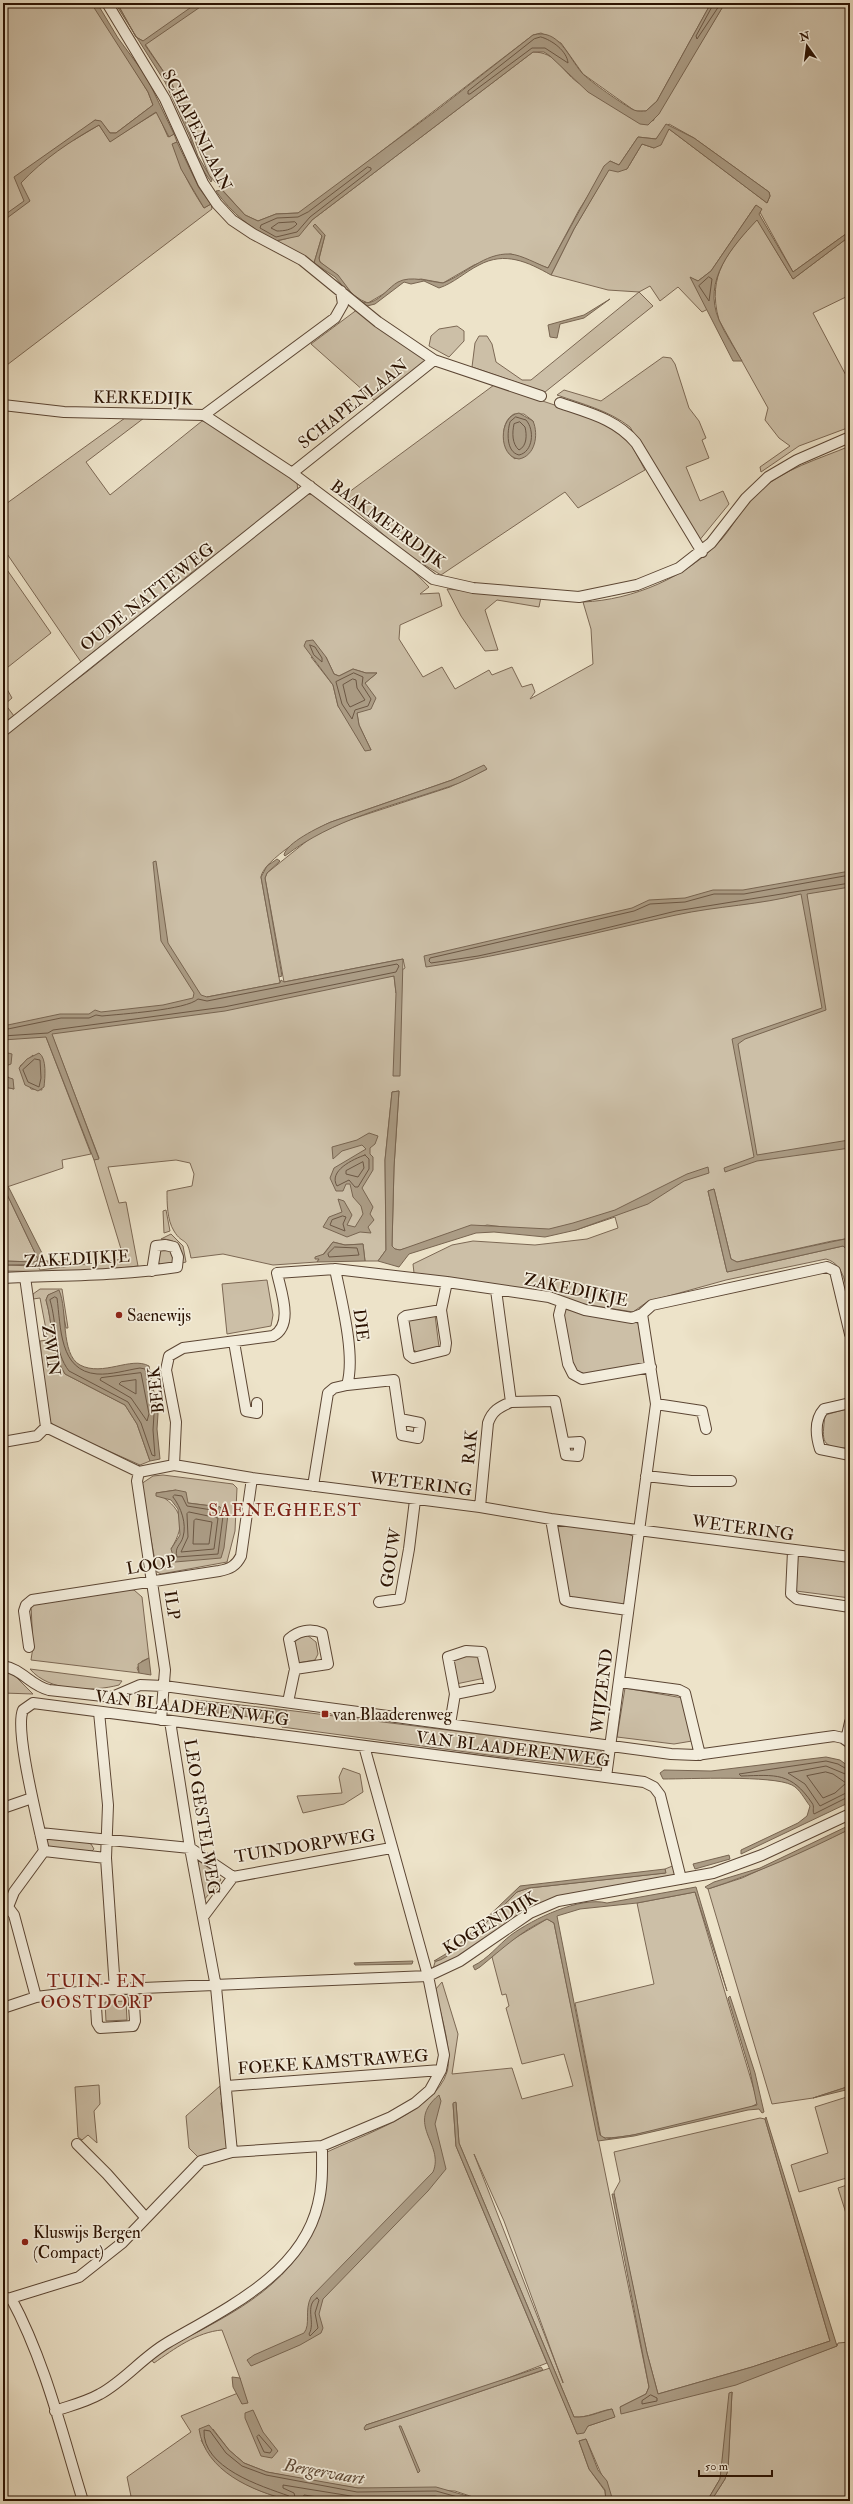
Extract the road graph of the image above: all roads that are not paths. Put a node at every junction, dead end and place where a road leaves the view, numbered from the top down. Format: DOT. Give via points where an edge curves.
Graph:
graph roads {
  1 [pos="107,3"];
  2 [pos="341,291"];
  3 [pos="434,360"];
  4 [pos="541,396"];
  5 [pos="560,403"];
  6 [pos="3,405"];
  7 [pos="204,416"];
  8 [pos="850,437"];
  9 [pos="292,473"];
  10 [pos="310,486"];
  11 [pos="702,552"];
  12 [pos="3,730"];
  13 [pos="335,1269"];
  14 [pos="152,1271"];
  15 [pos="277,1273"];
  16 [pos="25,1277"];
  17 [pos="3,1278"];
  18 [pos="448,1282"];
  19 [pos="496,1290"];
  20 [pos="562,1303"];
  21 [pos="441,1310"];
  22 [pos="642,1314"];
  23 [pos="850,1334"];
  24 [pos="234,1342"];
  25 [pos="651,1367"];
  26 [pos="347,1385"];
  27 [pos="511,1402"];
  28 [pos="257,1403"];
  29 [pos="850,1403"];
  30 [pos="656,1404"];
  31 [pos="400,1420"];
  32 [pos="46,1427"];
  33 [pos="706,1429"];
  34 [pos="3,1442"];
  35 [pos="564,1443"];
  36 [pos="850,1455"];
  37 [pos="174,1465"];
  38 [pos="139,1472"];
  39 [pos="646,1476"];
  40 [pos="252,1478"];
  41 [pos="731,1481"];
  42 [pos="313,1486"];
  43 [pos="415,1500"];
  44 [pos="480,1507"];
  45 [pos="551,1519"];
  46 [pos="640,1530"];
  47 [pos="793,1551"];
  48 [pos="850,1557"];
  49 [pos="152,1582"];
  50 [pos="379,1602"];
  51 [pos="850,1607"];
  52 [pos="628,1610"];
  53 [pos="29,1646"];
  54 [pos="3,1666"];
  55 [pos="295,1669"];
  56 [pos="620,1682"];
  57 [pos="164,1686"];
  58 [pos="455,1694"];
  59 [pos="288,1702"];
  60 [pos="99,1712"];
  61 [pos="166,1720"];
  62 [pos="850,1722"];
  63 [pos="450,1724"];
  64 [pos="848,1742"];
  65 [pos="611,1745"];
  66 [pos="364,1746"];
  67 [pos="700,1754"];
  68 [pos="606,1777"];
  69 [pos="32,1798"];
  70 [pos="3,1808"];
  71 [pos="850,1814"];
  72 [pos="40,1833"];
  73 [pos="105,1839"];
  74 [pos="190,1848"];
  75 [pos="391,1848"];
  76 [pos="44,1852"];
  77 [pos="106,1858"];
  78 [pos="233,1877"];
  79 [pos="682,1879"];
  80 [pos="6,1908"];
  81 [pos="202,1917"];
  82 [pos="428,1976"];
  83 [pos="216,1987"];
  84 [pos="115,1989"];
  85 [pos="133,1989"];
  86 [pos="95,1990"];
  87 [pos="36,1997"];
  88 [pos="3,2008"];
  89 [pos="441,2070"];
  90 [pos="227,2086"];
  91 [pos="77,2144"];
  92 [pos="322,2146"];
  93 [pos="232,2152"];
  94 [pos="145,2217"];
  95 [pos="7,2298"];
  96 [pos="54,2411"];
  97 [pos="83,2501"];
  1 -- 2 [label="street, SCHAPENLAAN" via="157,84 195,169 217,204 242,227 302,260"];
  2 -- 3 [label="street, SCHAPENLAAN" via="378,322"];
  2 -- 7 [label="street" via="343,304 335,318"];
  3 -- 4 [label="street, SCHAPENLAAN"];
  3 -- 9 [label="street, SCHAPENLAAN"];
  5 -- 11 [label="street" via="608,419 625,430 636,443"];
  6 -- 7 [label="street, KERKEDIJK" via="64,412"];
  7 -- 9 [label="street, KERKEDIJK"];
  8 -- 11 [label="street, BAAKMEERDIJK" via="798,460 768,477 749,494 717,537"];
  9 -- 10 [label="street, KERKEDIJK"];
  10 -- 11 [label="street, BAAKMEERDIJK" via="427,575 455,586 545,595 588,596 655,579 679,568"];
  10 -- 12 [label="street, OUDE NATTEWEG"];
  13 -- 15 [label="street, ZAKEDIJKJE"];
  13 -- 18 [label="street, ZAKEDIJKJE"];
  13 -- 26 [label="street, DIE" via="345,1318 350,1374"];
  14 -- 16 [label="street, ZAKEDIJKJE" via="77,1277"];
  15 -- 24 [label="street, BEEK" via="285,1320 283,1328 273,1336"];
  16 -- 17 [label="street, ZAKEDIJKJE"];
  16 -- 32 [label="street, ZWIN"];
  18 -- 19 [label="street, ZAKEDIJKJE"];
  18 -- 21 [label="street"];
  19 -- 20 [label="street, ZAKEDIJKJE" via="549,1297"];
  19 -- 27 [label="street"];
  20 -- 22 [label="street, ZAKEDIJKJE" via="585,1310 632,1318"];
  20 -- 25 [label="street" via="559,1315 568,1364 573,1374 582,1379"];
  21 -- 21 [label="street" via="403,1318 409,1355 413,1358 445,1350"];
  22 -- 23 [label="street, ZAKEDIJKJE" via="652,1305 827,1267 835,1271"];
  22 -- 25 [label="street, WIJZEND"];
  24 -- 28 [label="street" via="246,1411 257,1413"];
  24 -- 37 [label="street, BEEK" via="183,1348 169,1356 166,1370 176,1422"];
  25 -- 30 [label="street, WIJZEND"];
  26 -- 31 [label="street" via="394,1380"];
  26 -- 42 [label="street" via="334,1388 328,1393"];
  27 -- 35 [label="street, RAK" via="555,1401"];
  27 -- 44 [label="street, RAK" via="491,1414 488,1423"];
  29 -- 36 [label="street" via="824,1409 818,1419 816,1431 820,1449"];
  30 -- 33 [label="street" via="702,1411"];
  30 -- 39 [label="street, WIJZEND"];
  32 -- 34 [label="street" via="37,1436"];
  32 -- 38 [label="street"];
  37 -- 38 [label="street, WETERING"];
  37 -- 40 [label="street, WETERING"];
  38 -- 49 [label="street, ILP" via="137,1481"];
  39 -- 41 [label="street" via="691,1481"];
  39 -- 46 [label="street, WIJZEND"];
  40 -- 42 [label="street, WETERING"];
  40 -- 49 [label="street, LOOP" via="241,1556 237,1564 219,1572"];
  42 -- 43 [label="street, WETERING"];
  43 -- 44 [label="street, WETERING"];
  43 -- 50 [label="street, GOUW" via="400,1599"];
  44 -- 45 [label="street, WETERING"];
  45 -- 46 [label="street, WETERING"];
  45 -- 52 [label="street" via="565,1600"];
  46 -- 47 [label="street, WETERING"];
  46 -- 52 [label="street, WIJZEND"];
  47 -- 48 [label="street, WETERING"];
  47 -- 51 [label="street" via="791,1594 797,1599"];
  49 -- 53 [label="street, LOOP" via="32,1600 24,1611"];
  49 -- 57 [label="street, ILP" via="165,1670"];
  52 -- 56 [label="street, WIJZEND"];
  54 -- 57 [label="street, VAN BLAADERENWEG" via="15,1669 40,1687 56,1691 112,1697 140,1686"];
  55 -- 55 [label="street" via="328,1664 322,1633 315,1630 304,1631 289,1639"];
  55 -- 59 [label="street"];
  56 -- 65 [label="street, WIJZEND"];
  56 -- 67 [label="street" via="685,1693"];
  57 -- 59 [label="street, VAN BLAADERENWEG"];
  57 -- 61 [label="street, ILP"];
  58 -- 58 [label="street" via="490,1687 482,1652 466,1651 448,1657"];
  58 -- 63 [label="street"];
  59 -- 63 [label="street, VAN BLAADERENWEG"];
  60 -- 61 [label="street, VAN BLAADERENWEG"];
  60 -- 69 [label="street, VAN BLAADERENWEG" via="33,1703 25,1707 20,1717"];
  60 -- 73 [label="street" via="108,1805"];
  61 -- 66 [label="street, VAN BLAADERENWEG"];
  61 -- 74 [label="street, LEO GESTELWEG"];
  62 -- 64 [label="street"];
  63 -- 65 [label="street, VAN BLAADERENWEG"];
  64 -- 67 [label="street, VAN BLAADERENWEG" via="830,1736"];
  65 -- 67 [label="street, VAN BLAADERENWEG" via="672,1754"];
  65 -- 68 [label="street, WIJZEND"];
  66 -- 68 [label="street, VAN BLAADERENWEG"];
  66 -- 75 [label="street"];
  68 -- 79 [label="street, VAN BLAADERENWEG" via="644,1782 658,1790"];
  69 -- 70 [label="street"];
  69 -- 72 [label="street"];
  71 -- 79 [label="street, KOGENDIJK" via="738,1865"];
  72 -- 73 [label="street, TUINDORPWEG"];
  72 -- 76 [label="street"];
  73 -- 74 [label="street, TUINDORPWEG"];
  73 -- 77 [label="street"];
  74 -- 78 [label="street, TUINDORPWEG"];
  74 -- 81 [label="street, LEO GESTELWEG"];
  75 -- 78 [label="street, TUINDORPWEG"];
  75 -- 82 [label="street"];
  76 -- 77 [label="street"];
  76 -- 80 [label="street" via="14,1892"];
  77 -- 84 [label="street"];
  78 -- 81 [label="street, LEO GESTELWEG"];
  79 -- 82 [label="street, KOGENDIJK" via="558,1901 530,1913 460,1961"];
  80 -- 87 [label="street" via="14,1915"];
  81 -- 83 [label="street, LEO GESTELWEG"];
  82 -- 83 [label="street, KOGENDIJK"];
  82 -- 89 [label="street" via="444,2055"];
  83 -- 85 [label="street, KOGENDIJK"];
  83 -- 90 [label="street, LEO GESTELWEG"];
  84 -- 85 [label="street, KOGENDIJK"];
  84 -- 86 [label="street, KOGENDIJK"];
  85 -- 86 [label="street" via="135,2021 132,2026 100,2028 97,2023"];
  86 -- 87 [label="street, KOGENDIJK"];
  87 -- 88 [label="street, KOGENDIJK"];
  89 -- 90 [label="street, FOEKE KAMSTRAWEG"];
  89 -- 92 [label="street" via="430,2090 415,2103 391,2117"];
  90 -- 93 [label="street, LEO GESTELWEG"];
  91 -- 94 [label="street"];
  92 -- 93 [label="street"];
  92 -- 96 [label="street" via="322,2187 318,2205 302,2244 285,2265 215,2318 166,2343 100,2394"];
  93 -- 94 [label="street" via="201,2161"];
  94 -- 95 [label="street" via="141,2225 117,2248 80,2277"];
  95 -- 96 [label="street" via="23,2320"];
  96 -- 97 [label="street"];
}
